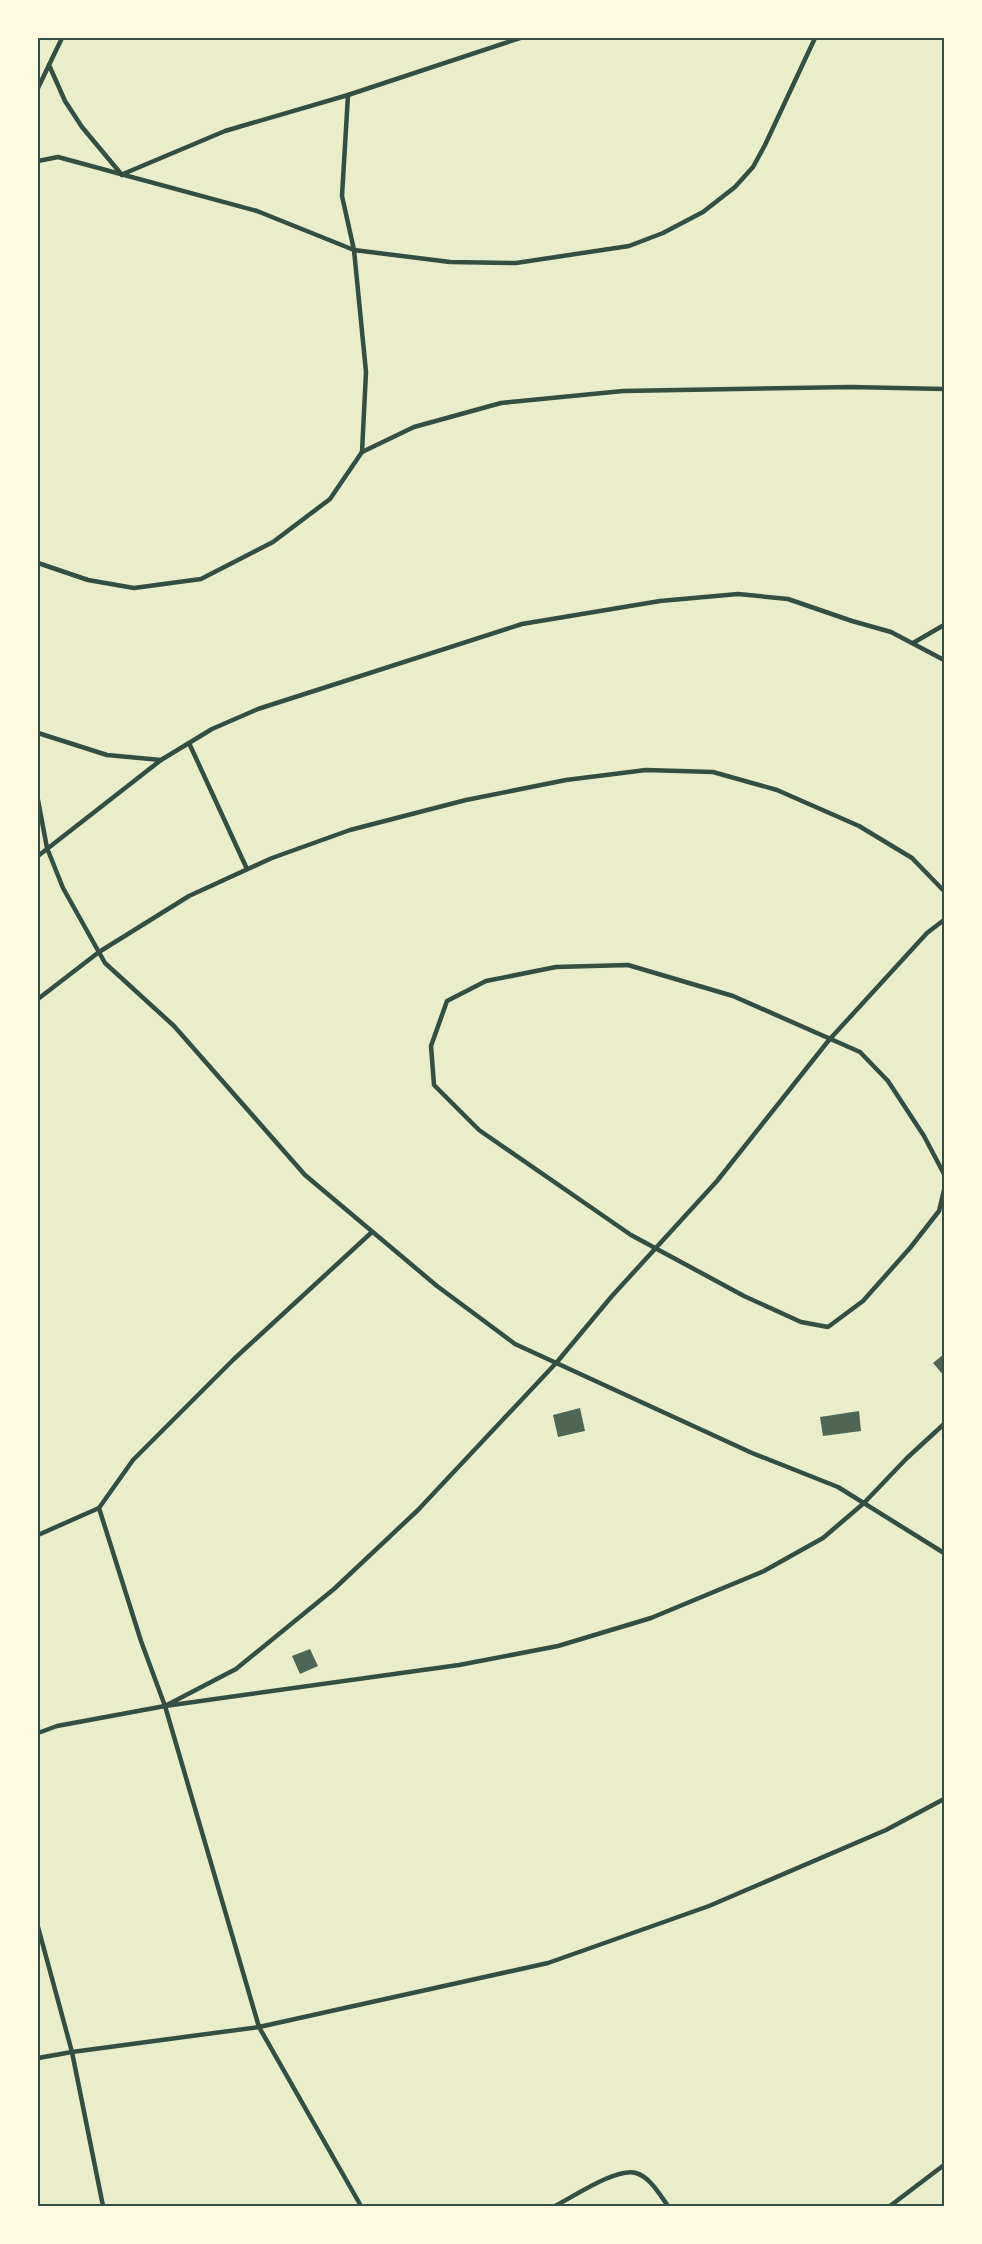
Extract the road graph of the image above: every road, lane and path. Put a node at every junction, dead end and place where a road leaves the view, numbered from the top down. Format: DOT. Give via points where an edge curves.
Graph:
graph roads {
  1 [pos="62,38"];
  2 [pos="520,38"];
  3 [pos="815,38"];
  4 [pos="49,65"];
  5 [pos="38,88"];
  6 [pos="348,95"];
  7 [pos="38,161"];
  8 [pos="122,174"];
  9 [pos="354,249"];
  10 [pos="945,389"];
  11 [pos="362,452"];
  12 [pos="38,563"];
  13 [pos="945,625"];
  14 [pos="913,643"];
  15 [pos="945,660"];
  16 [pos="38,733"];
  17 [pos="189,743"];
  18 [pos="161,760"];
  19 [pos="38,800"];
  20 [pos="47,848"];
  21 [pos="38,856"];
  22 [pos="247,869"];
  23 [pos="945,891"];
  24 [pos="945,920"];
  25 [pos="99,952"];
  26 [pos="38,999"];
  27 [pos="830,1040"];
  28 [pos="945,1174"];
  29 [pos="945,1190"];
  30 [pos="372,1232"];
  31 [pos="656,1248"];
  32 [pos="557,1362"];
  33 [pos="945,1424"];
  34 [pos="864,1503"];
  35 [pos="99,1508"];
  36 [pos="38,1535"];
  37 [pos="945,1553"];
  38 [pos="165,1706"];
  39 [pos="38,1733"];
  40 [pos="945,1799"];
  41 [pos="38,1927"];
  42 [pos="259,2027"];
  43 [pos="72,2052"];
  44 [pos="38,2058"];
  45 [pos="945,2165"];
  46 [pos="103,2206"];
  47 [pos="361,2206"];
  48 [pos="555,2206"];
  49 [pos="668,2206"];
  50 [pos="890,2206"];
  1 -- 4 [label="lane"];
  2 -- 6 [label="lane"];
  3 -- 9 [label="lane" via="753,167 703,212 663,233 629,246 516,263 450,262"];
  4 -- 5 [label="lane"];
  4 -- 8 [label="lane" via="82,127"];
  6 -- 8 [label="lane" via="225,130"];
  6 -- 9 [label="lane" via="342,196"];
  7 -- 8 [label="lane" via="58,157"];
  8 -- 9 [label="lane" via="257,211"];
  9 -- 11 [label="lane" via="366,372"];
  10 -- 11 [label="lane" via="623,391 501,403 414,427"];
  11 -- 12 [label="lane" via="330,499 273,542 201,579 134,588 88,580"];
  13 -- 14 [label="lane"];
  14 -- 15 [label="lane"];
  14 -- 17 [label="lane" via="891,632 788,599 738,594 660,601 513,627 258,709"];
  16 -- 18 [label="lane" via="107,755"];
  17 -- 18 [label="lane"];
  17 -- 22 [label="lane"];
  18 -- 20 [label="lane"];
  19 -- 20 [label="lane"];
  20 -- 21 [label="lane"];
  20 -- 25 [label="lane" via="63,888"];
  22 -- 23 [label="lane" via="350,830 466,800 566,780 646,770 713,772 777,790 859,826 912,858"];
  22 -- 25 [label="lane" via="189,896"];
  24 -- 27 [label="lane" via="927,933"];
  25 -- 26 [label="lane"];
  25 -- 30 [label="lane" via="105,963 174,1026 305,1175"];
  27 -- 28 [label="lane" via="860,1052 888,1082"];
  27 -- 31 [label="lane" via="717,1181"];
  27 -- 31 [label="lane" via="733,996 628,964 556,967 486,981 447,1002 430,1046 434,1085 479,1130 631,1235"];
  29 -- 31 [label="lane" via="939,1211 910,1248 863,1301 828,1327 801,1322 744,1296"];
  30 -- 32 [label="lane" via="515,1344"];
  30 -- 35 [label="lane" via="234,1359 133,1460"];
  31 -- 32 [label="lane"];
  32 -- 34 [label="lane" via="752,1453 838,1487"];
  32 -- 38 [label="lane" via="418,1510 334,1589 236,1669"];
  33 -- 34 [label="lane"];
  34 -- 37 [label="lane"];
  34 -- 38 [label="lane" via="824,1538 764,1571 651,1618 558,1646 459,1665"];
  35 -- 36 [label="lane"];
  35 -- 38 [label="lane"];
  38 -- 39 [label="lane"];
  38 -- 42 [label="lane"];
  40 -- 42 [label="lane" via="886,1830 709,1906 548,1963"];
  41 -- 43 [label="lane"];
  42 -- 43 [label="lane"];
  42 -- 47 [label="lane"];
  43 -- 44 [label="lane"];
  43 -- 46 [label="lane"];
  45 -- 50 [label="lane"];
  48 -- 49 [label="lane" via="619,2173 636,2173 654,2186"];
}
